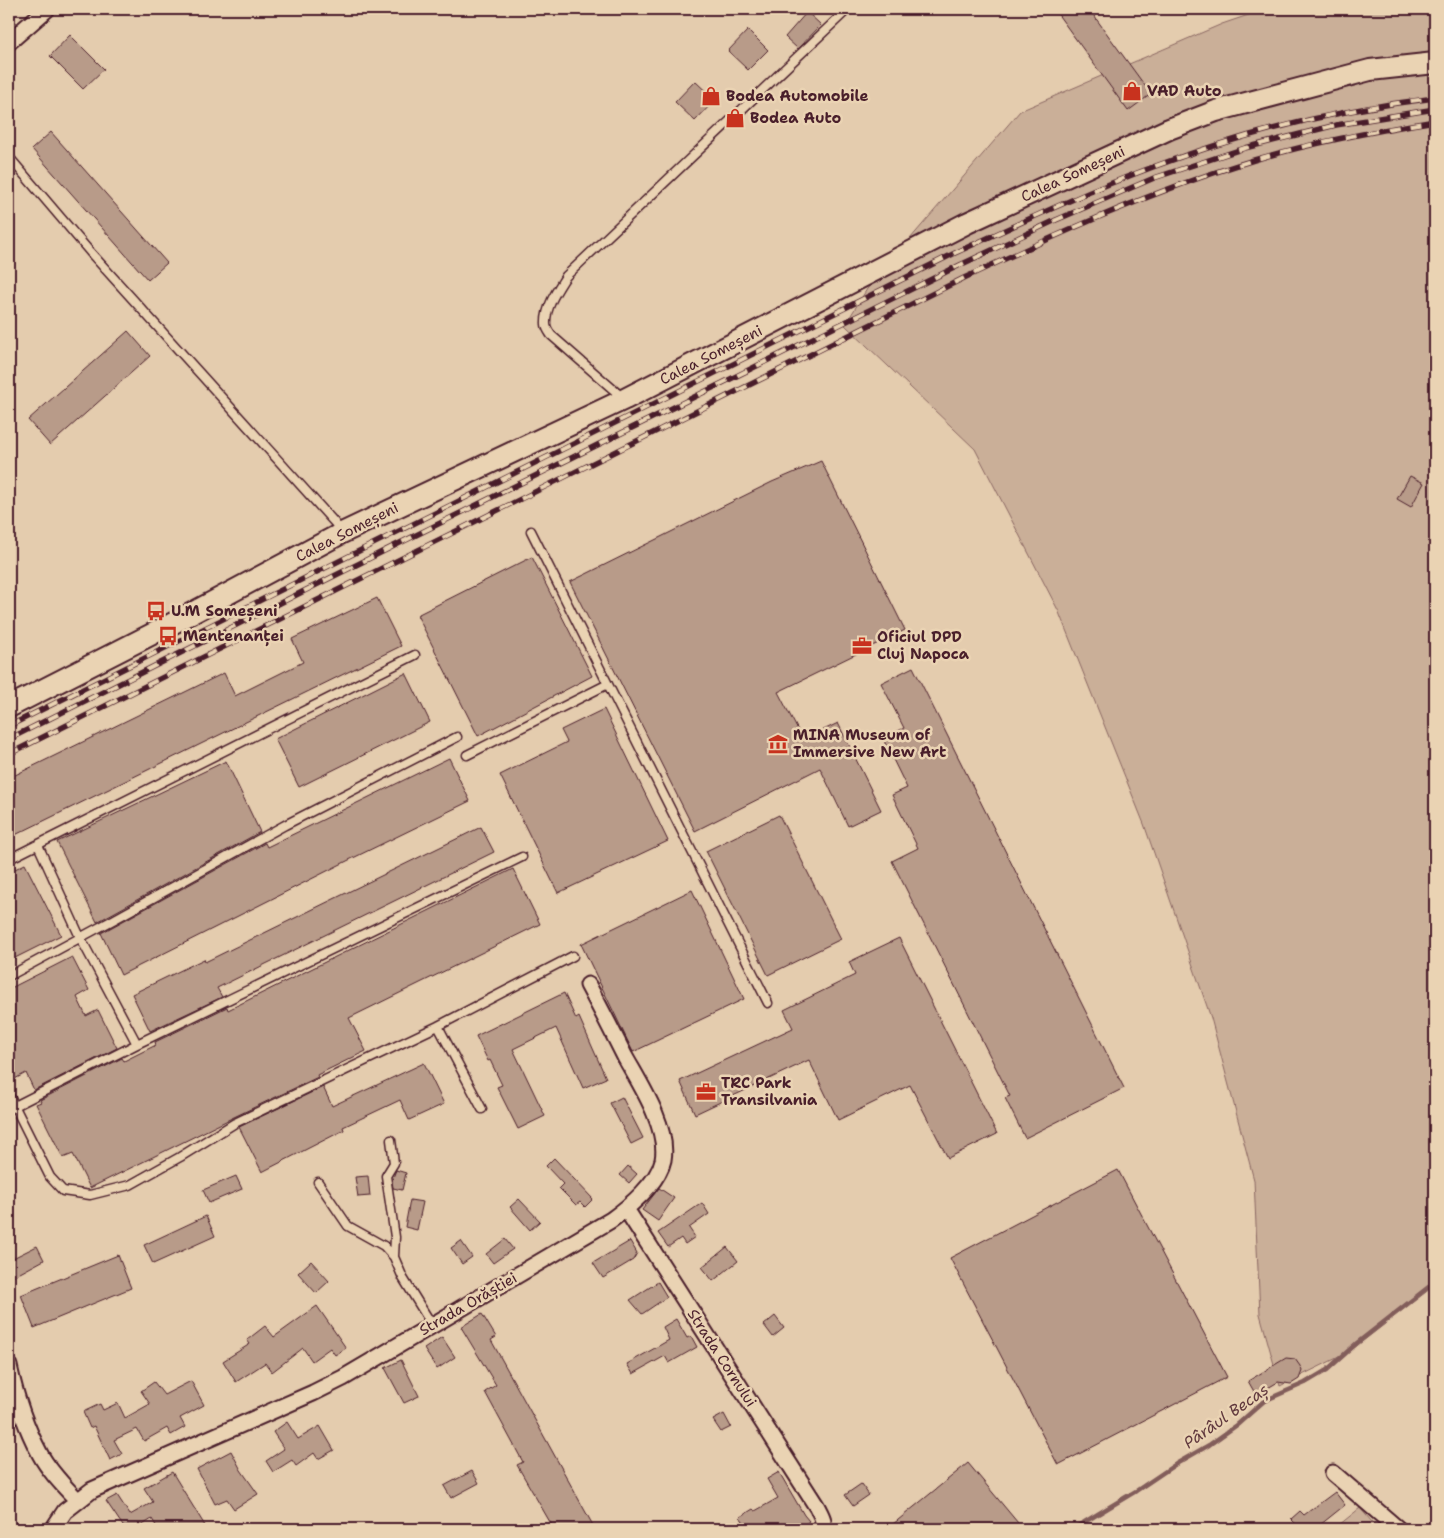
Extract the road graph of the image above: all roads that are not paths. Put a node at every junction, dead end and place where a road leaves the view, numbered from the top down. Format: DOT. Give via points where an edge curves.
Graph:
graph roads {
  1 [pos="46,9"];
  2 [pos="848,9"];
  3 [pos="9,42"];
  4 [pos="1435,63"];
  5 [pos="9,157"];
  6 [pos="625,399"];
  7 [pos="531,531"];
  8 [pos="342,532"];
  9 [pos="415,655"];
  10 [pos="608,684"];
  11 [pos="9,707"];
  12 [pos="456,736"];
  13 [pos="467,755"];
  14 [pos="38,845"];
  15 [pos="522,856"];
  16 [pos="9,859"];
  17 [pos="80,937"];
  18 [pos="574,956"];
  19 [pos="9,976"];
  20 [pos="588,985"];
  21 [pos="768,1003"];
  22 [pos="438,1026"];
  23 [pos="137,1044"];
  24 [pos="9,1095"];
  25 [pos="12,1108"];
  26 [pos="482,1109"];
  27 [pos="391,1140"];
  28 [pos="318,1182"];
  29 [pos="626,1209"];
  30 [pos="394,1257"];
  31 [pos="432,1326"];
  32 [pos="9,1366"];
  33 [pos="1333,1473"];
  34 [pos="77,1500"];
  35 [pos="53,1529"];
  36 [pos="822,1529"];
  37 [pos="1398,1529"];
  1 -- 3 [label="street"];
  2 -- 6 [label="lane" via="566,276 555,293 546,326 551,335"];
  4 -- 6 [label="main road, Calea Someșeni" via="1370,70 1216,111 1169,129 967,223"];
  5 -- 8 [label="lane" via="90,252"];
  6 -- 8 [label="main road, Calea Someșeni"];
  7 -- 10 [label="lane"];
  8 -- 11 [label="main road, Calea Someșeni"];
  9 -- 14 [label="lane"];
  10 -- 13 [label="lane"];
  10 -- 21 [label="lane"];
  12 -- 17 [label="lane"];
  14 -- 16 [label="lane"];
  14 -- 17 [label="lane"];
  15 -- 23 [label="lane"];
  17 -- 19 [label="lane"];
  17 -- 23 [label="lane"];
  18 -- 22 [label="lane"];
  20 -- 29 [label="street, Strada Orăștiei" via="653,1110 662,1138 663,1160 655,1177"];
  22 -- 25 [label="lane" via="235,1123 130,1185 90,1195 63,1191 50,1177"];
  22 -- 26 [label="lane"];
  23 -- 25 [label="lane"];
  24 -- 25 [label="lane"];
  27 -- 30 [label="lane" via="394,1163 386,1176 395,1237"];
  28 -- 30 [label="lane" via="348,1226 384,1246"];
  29 -- 31 [label="street, Strada Orăștiei"];
  29 -- 36 [label="street, Strada Cornului" via="817,1507 823,1517"];
  30 -- 31 [label="lane"];
  31 -- 34 [label="street, Strada Orăștiei" via="313,1393 126,1474"];
  32 -- 34 [label="street" via="40,1455"];
  33 -- 37 [label="street"];
  34 -- 35 [label="street, Strada Orăștiei"];
}
